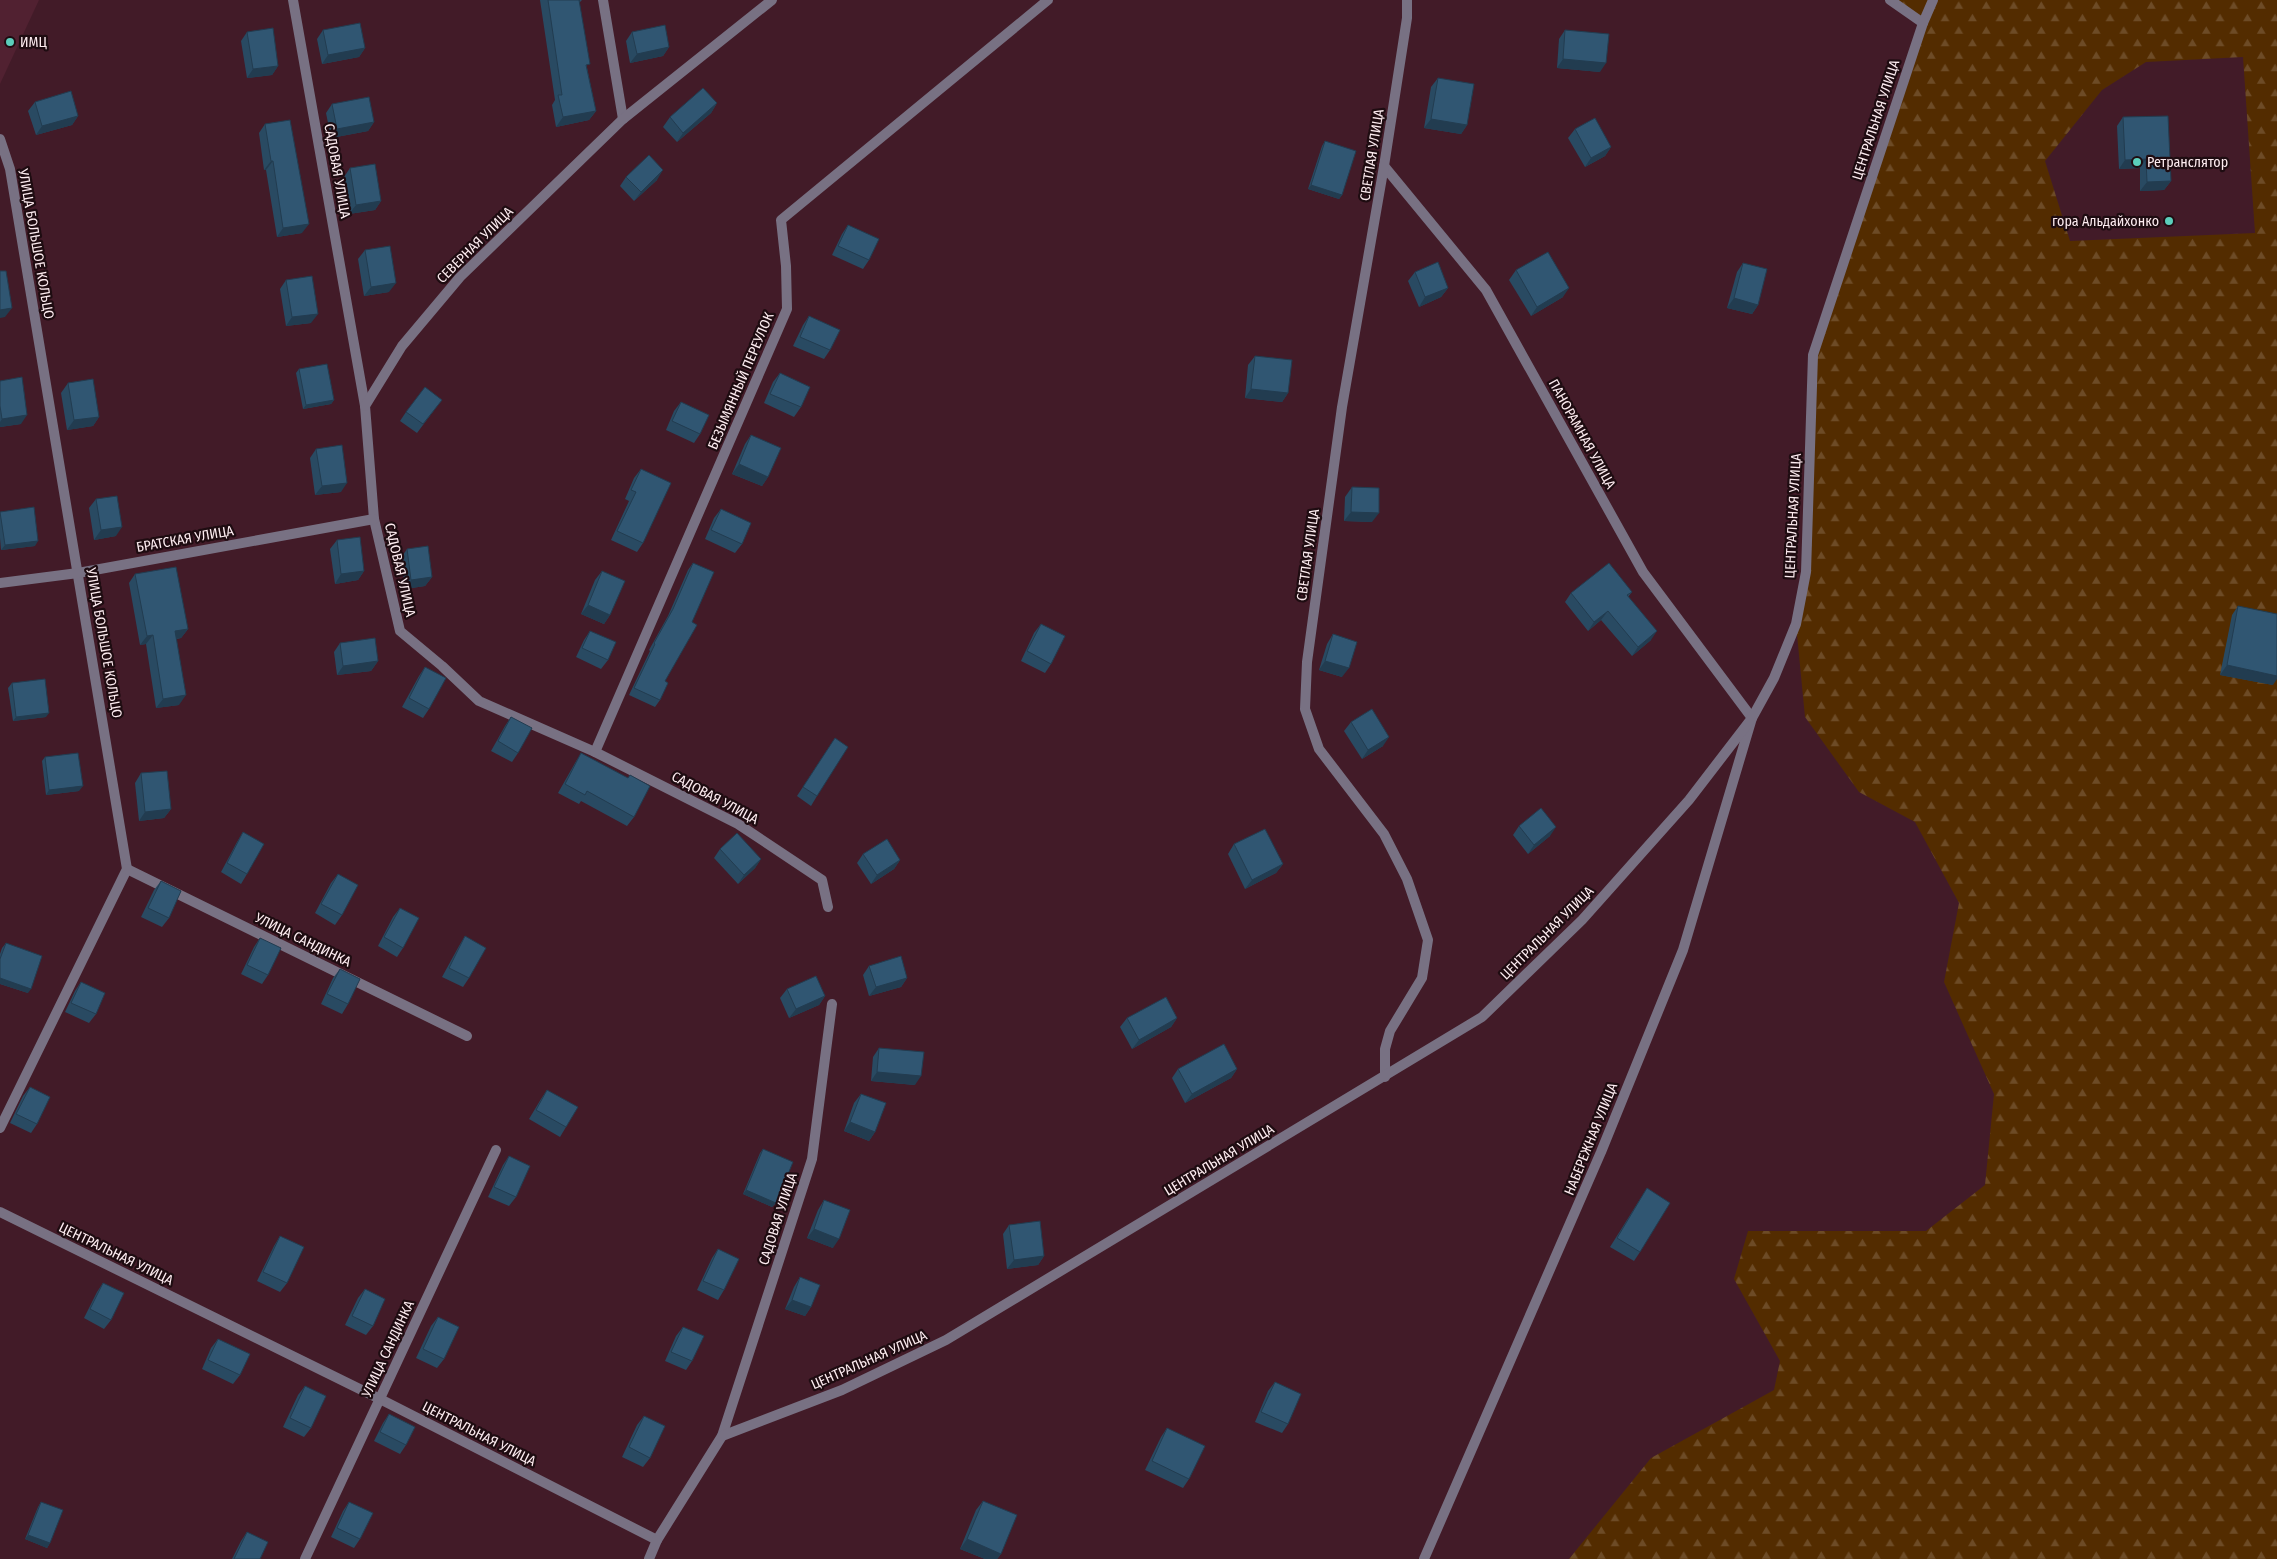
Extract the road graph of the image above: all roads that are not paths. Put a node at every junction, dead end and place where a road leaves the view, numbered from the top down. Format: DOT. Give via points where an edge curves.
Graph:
graph roads {
  1 [pos="293,0"];
  2 [pos="603,0"];
  3 [pos="772,0"];
  4 [pos="1048,0"];
  5 [pos="1407,0"];
  6 [pos="1890,0"];
  7 [pos="1933,0"];
  8 [pos="1923,22"];
  9 [pos="623,119"];
  10 [pos="0,139"];
  11 [pos="1384,166"];
  12 [pos="365,406"];
  13 [pos="374,519"];
  14 [pos="78,572"];
  15 [pos="0,583"];
  16 [pos="1752,718"];
  17 [pos="595,752"];
  18 [pos="128,869"];
  19 [pos="828,907"];
  20 [pos="832,1004"];
  21 [pos="467,1036"];
  22 [pos="1385,1076"];
  23 [pos="0,1128"];
  24 [pos="496,1150"];
  25 [pos="0,1212"];
  26 [pos="380,1400"];
  27 [pos="722,1436"];
  28 [pos="657,1540"];
  29 [pos="305,1559"];
  30 [pos="649,1559"];
  31 [pos="1424,1559"];
  1 -- 12 [label="street, САДОВАЯ УЛИЦА"];
  2 -- 9 [label="street"];
  3 -- 9 [label="street, СЕВЕРНАЯ УЛИЦА"];
  4 -- 17 [label="street, БЕЗЫМЯННЫЙ ПЕРЕУЛОК" via="781,220 787,308"];
  5 -- 11 [label="street, СВЕТЛАЯ УЛИЦА"];
  6 -- 8 [label="street"];
  7 -- 8 [label="street, ЦЕНТРАЛЬНАЯ УЛИЦА"];
  8 -- 16 [label="street, ЦЕНТРАЛЬНАЯ УЛИЦА" via="1812,356 1806,572 1796,624 1774,678"];
  9 -- 12 [label="street, СЕВЕРНАЯ УЛИЦА" via="460,277 402,346"];
  10 -- 14 [label="street, УЛИЦА БОЛЬШОЕ КОЛЬЦО" via="10,169"];
  11 -- 16 [label="street, ПАНОРАМНАЯ УЛИЦА" via="1486,290 1643,572"];
  11 -- 22 [label="street, СВЕТЛАЯ УЛИЦА" via="1342,407 1306,662 1305,710 1319,749 1384,834 1407,879 1428,940 1422,978 1390,1031 1385,1049"];
  12 -- 13 [label="street, САДОВАЯ УЛИЦА"];
  13 -- 14 [label="street, БРАТСКАЯ УЛИЦА"];
  13 -- 17 [label="street, САДОВАЯ УЛИЦА" via="400,631 479,701"];
  14 -- 15 [label="street, БРАТСКАЯ УЛИЦА"];
  14 -- 18 [label="street, УЛИЦА БОЛЬШОЕ КОЛЬЦО"];
  16 -- 22 [label="street, ЦЕНТРАЛЬНАЯ УЛИЦА" via="1689,800 1582,920 1482,1017"];
  16 -- 31 [label="street, НАБЕРЕЖНАЯ УЛИЦА" via="1683,950 1598,1161"];
  17 -- 19 [label="street, САДОВАЯ УЛИЦА" via="738,824 822,880"];
  18 -- 21 [label="street, УЛИЦА САНДИНКА"];
  18 -- 23 [label="street"];
  20 -- 27 [label="street, САДОВАЯ УЛИЦА" via="812,1159"];
  22 -- 27 [label="street, ЦЕНТРАЛЬНАЯ УЛИЦА" via="946,1340 842,1390"];
  24 -- 26 [label="street, УЛИЦА САНДИНКА"];
  25 -- 26 [label="street, ЦЕНТРАЛЬНАЯ УЛИЦА"];
  26 -- 28 [label="street, ЦЕНТРАЛЬНАЯ УЛИЦА"];
  26 -- 29 [label="street, УЛИЦА САНДИНКА"];
  27 -- 28 [label="street"];
  28 -- 30 [label="street"];
}
